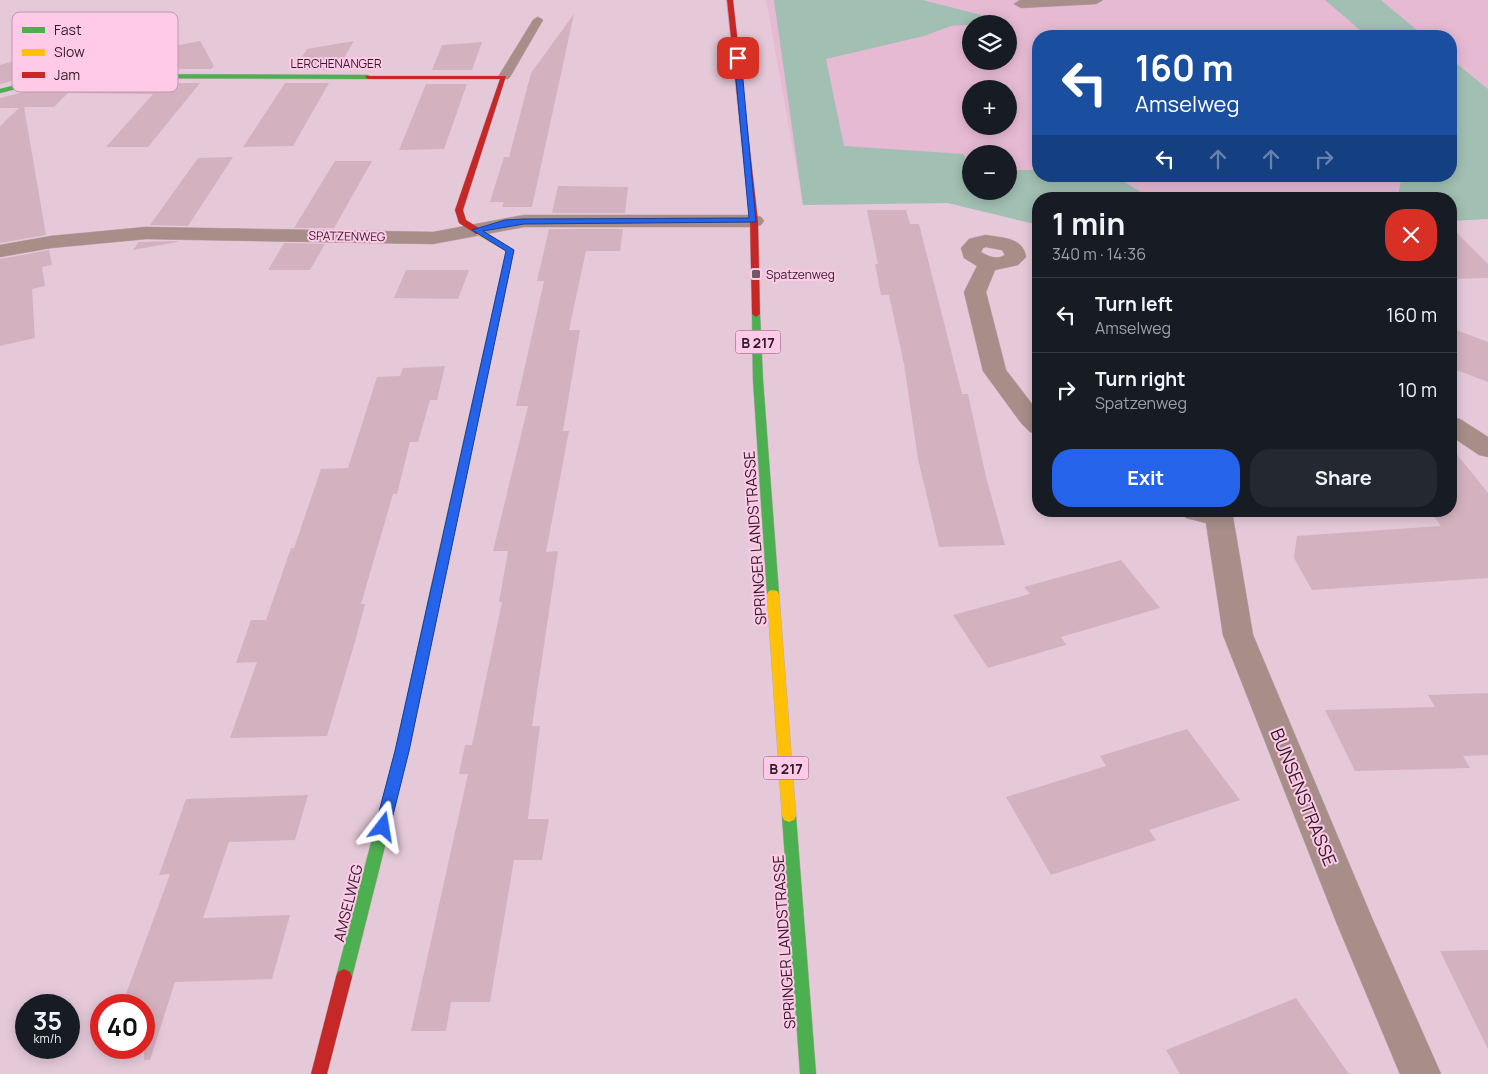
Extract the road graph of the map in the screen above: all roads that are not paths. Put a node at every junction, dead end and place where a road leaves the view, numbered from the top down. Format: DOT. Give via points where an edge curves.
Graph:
graph roads {
  1 [pos="730,0"];
  2 [pos="1096,0"];
  3 [pos="1021,4"];
  4 [pos="538,20"];
  5 [pos="178,76"];
  6 [pos="504,77"];
  7 [pos="754,220"];
  8 [pos="476,230"];
  9 [pos="0,251"];
  10 [pos="988,264"];
  11 [pos="1032,420"];
  12 [pos="1457,428"];
  13 [pos="1488,448"];
  14 [pos="1212,517"];
  15 [pos="319,1074"];
  16 [pos="808,1074"];
  17 [pos="1421,1074"];
  1 -- 7 [label="street, SPRINGER LANDSTRASSE / B 217"];
  2 -- 3 [label="street"];
  4 -- 6 [label="lane"];
  5 -- 6 [label="street, LERCHENANGER"];
  6 -- 8 [label="street" via="459,210 462,221"];
  7 -- 8 [label="street, SPATZENWEG" via="524,221"];
  7 -- 16 [label="street, SPRINGER LANDSTRASSE / B 217" via="758,380"];
  8 -- 9 [label="street, SPATZENWEG" via="433,238 146,233 51,242"];
  8 -- 15 [label="street, AMSELWEG" via="510,250 402,751"];
  10 -- 11 [label="street" via="975,292 995,371"];
  12 -- 13 [label="street"];
  14 -- 17 [label="street, BUNSENSTRASSE" via="1238,635"];
}
